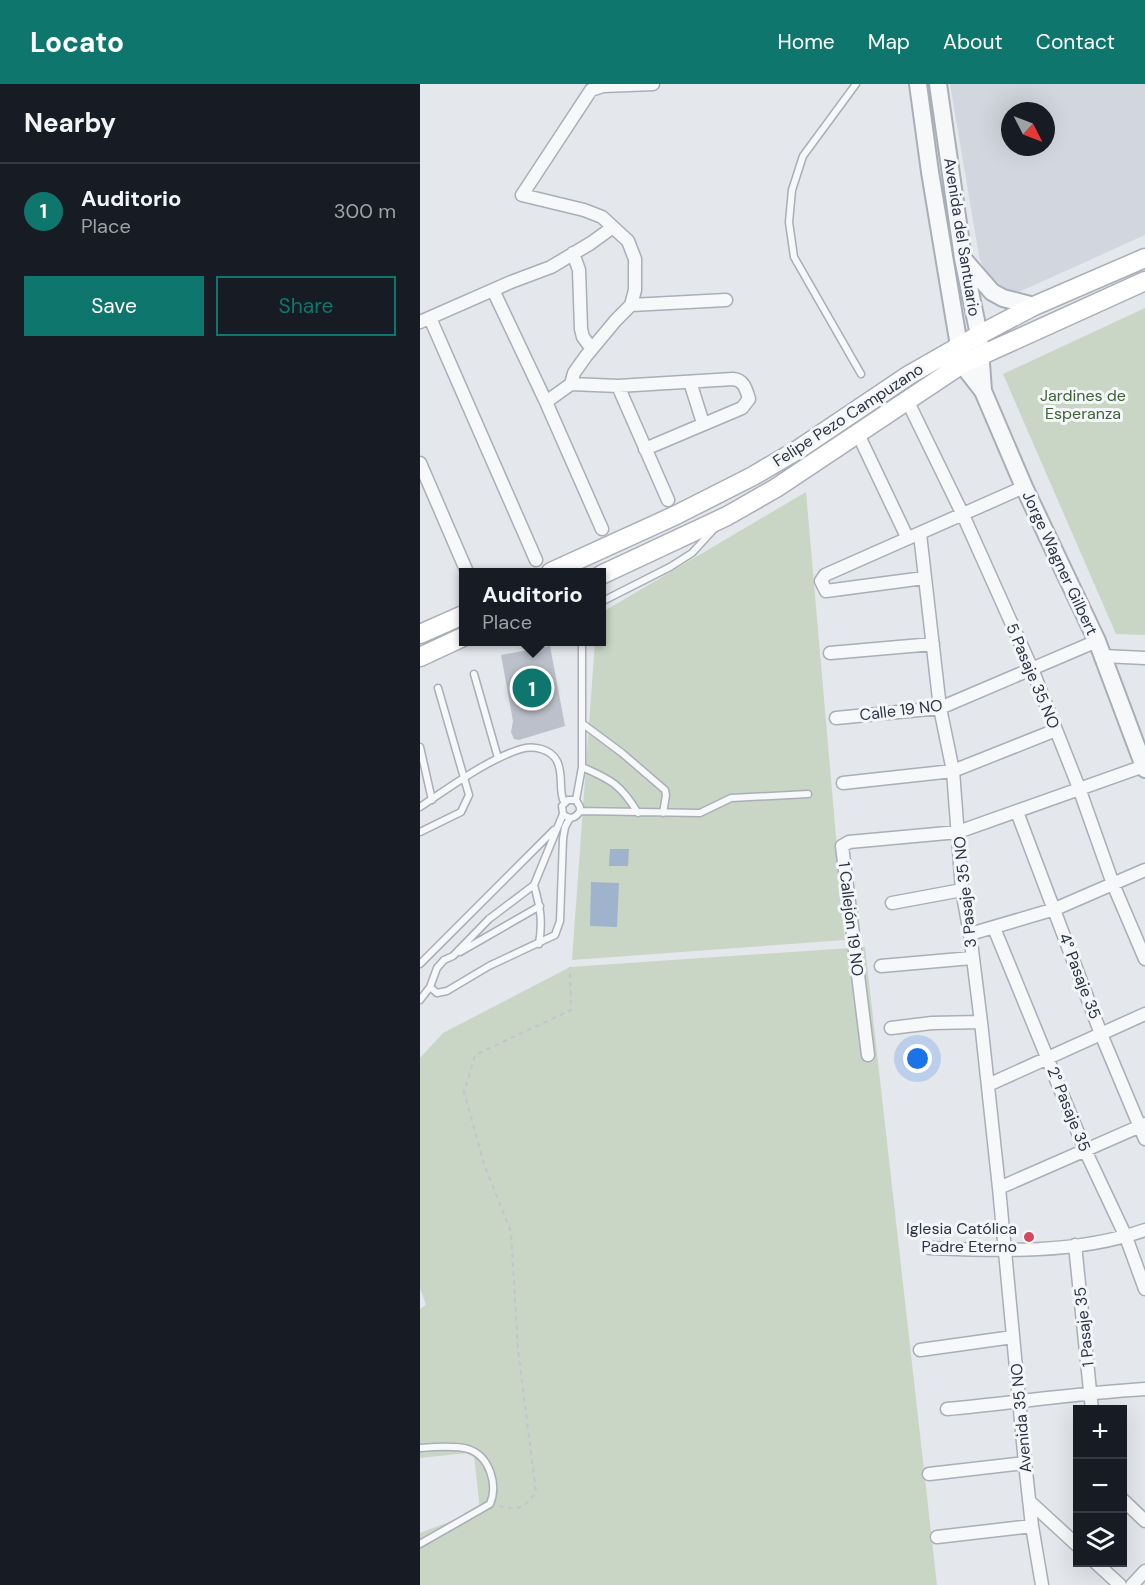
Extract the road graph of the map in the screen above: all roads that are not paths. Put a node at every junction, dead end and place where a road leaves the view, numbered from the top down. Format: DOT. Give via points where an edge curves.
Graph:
graph roads {
  1 [pos="653,84"];
  2 [pos="856,84"];
  3 [pos="918,84"];
  4 [pos="938,84"];
  5 [pos="613,227"];
  6 [pos="573,253"];
  7 [pos="963,258"];
  8 [pos="1145,258"];
  9 [pos="1145,281"];
  10 [pos="493,290"];
  11 [pos="726,300"];
  12 [pos="631,305"];
  13 [pos="1034,306"];
  14 [pos="425,320"];
  15 [pos="979,335"];
  16 [pos="592,349"];
  17 [pos="960,356"];
  18 [pos="979,356"];
  19 [pos="861,374"];
  20 [pos="690,382"];
  21 [pos="571,384"];
  22 [pos="618,386"];
  23 [pos="983,391"];
  24 [pos="907,400"];
  25 [pos="546,402"];
  26 [pos="703,423"];
  27 [pos="858,434"];
  28 [pos="645,449"];
  29 [pos="420,463"];
  30 [pos="1024,487"];
  31 [pos="668,500"];
  32 [pos="963,515"];
  33 [pos="727,516"];
  34 [pos="602,529"];
  35 [pos="920,534"];
  36 [pos="907,537"];
  37 [pos="536,560"];
  38 [pos="464,568"];
  39 [pos="562,568"];
  40 [pos="606,573"];
  41 [pos="924,578"];
  42 [pos="606,599"];
  43 [pos="459,617"];
  44 [pos="420,634"];
  45 [pos="459,639"];
  46 [pos="933,644"];
  47 [pos="582,646"];
  48 [pos="1100,648"];
  49 [pos="830,653"];
  50 [pos="420,657"];
  51 [pos="1145,658"];
  52 [pos="1032,669"];
  53 [pos="474,674"];
  54 [pos="438,688"];
  55 [pos="940,708"];
  56 [pos="836,718"];
  57 [pos="583,724"];
  58 [pos="1056,730"];
  59 [pos="420,747"];
  60 [pos="498,758"];
  61 [pos="582,766"];
  62 [pos="1144,767"];
  63 [pos="953,771"];
  64 [pos="463,780"];
  65 [pos="843,783"];
  66 [pos="1079,788"];
  67 [pos="807,794"];
  68 [pos="432,800"];
  69 [pos="576,800"];
  70 [pos="564,802"];
  71 [pos="420,807"];
  72 [pos="580,812"];
  73 [pos="1017,812"];
  74 [pos="638,813"];
  75 [pos="663,813"];
  76 [pos="563,814"];
  77 [pos="570,818"];
  78 [pos="556,827"];
  79 [pos="420,832"];
  80 [pos="958,832"];
  81 [pos="1145,870"];
  82 [pos="1113,884"];
  83 [pos="534,885"];
  84 [pos="962,890"];
  85 [pos="892,903"];
  86 [pos="540,906"];
  87 [pos="1055,909"];
  88 [pos="489,919"];
  89 [pos="994,928"];
  90 [pos="496,931"];
  91 [pos="970,934"];
  92 [pos="539,944"];
  93 [pos="453,956"];
  94 [pos="972,958"];
  95 [pos="1145,959"];
  96 [pos="420,964"];
  97 [pos="881,966"];
  98 [pos="430,987"];
  99 [pos="420,1000"];
  100 [pos="1145,1014"];
  101 [pos="981,1022"];
  102 [pos="891,1028"];
  103 [pos="1101,1034"];
  104 [pos="868,1055"];
  105 [pos="1048,1057"];
  106 [pos="988,1085"];
  107 [pos="1142,1125"];
  108 [pos="1145,1139"];
  109 [pos="1085,1150"];
  110 [pos="999,1188"];
  111 [pos="1145,1230"];
  112 [pos="1126,1237"];
  113 [pos="1075,1245"];
  114 [pos="929,1248"];
  115 [pos="1004,1251"];
  116 [pos="1145,1289"];
  117 [pos="1013,1336"];
  118 [pos="920,1350"];
  119 [pos="1145,1389"];
  120 [pos="1091,1392"];
  121 [pos="1020,1402"];
  122 [pos="1092,1405"];
  123 [pos="947,1410"];
  124 [pos="420,1448"];
  125 [pos="1025,1463"];
  126 [pos="929,1474"];
  127 [pos="1029,1501"];
  128 [pos="1127,1504"];
  129 [pos="1145,1521"];
  130 [pos="1032,1526"];
  131 [pos="937,1537"];
  132 [pos="1073,1542"];
  133 [pos="420,1544"];
  134 [pos="1100,1567"];
  135 [pos="1145,1571"];
  136 [pos="1042,1585"];
  137 [pos="1120,1585"];
  138 [pos="1132,1585"];
  1 -- 5 [label="street" via="591,90 522,195 584,210 602,217"];
  2 -- 19 [label="lane" via="803,156 792,190 789,222 794,257"];
  3 -- 17 [label="street, Avenida del Santuario"];
  4 -- 7 [label="street, Avenida del Santuario"];
  5 -- 6 [label="street"];
  5 -- 12 [label="street" via="628,242 635,259"];
  6 -- 10 [label="street" via="551,267"];
  6 -- 16 [label="street" via="579,270 581,328"];
  7 -- 13 [label="street" via="992,292"];
  7 -- 15 [label="street, Avenida del Santuario"];
  8 -- 13 [label="main road, Felipe Pezo Campuzano"];
  9 -- 18 [label="main road, Felipe Pezo Campuzano"];
  10 -- 14 [label="street"];
  10 -- 25 [label="street"];
  11 -- 12 [label="street"];
  12 -- 16 [label="street"];
  13 -- 15 [label="main road, Felipe Pezo Campuzano"];
  14 -- 37 [label="street"];
  15 -- 17 [label="main road, Felipe Pezo Campuzano"];
  15 -- 18 [label="street, Avenida del Santuario"];
  16 -- 21 [label="street" via="574,373"];
  17 -- 18 [label="main road, Felipe Pezo Campuzano"];
  17 -- 23 [label="street, Jorge Wagner Gilbert"];
  17 -- 24 [label="main road, Felipe Pezo Campuzano"];
  17 -- 39 [label="main road, Felipe Pezo Campuzano" via="900,380 753,476"];
  18 -- 23 [label="street, Avenida del Santuario"];
  20 -- 22 [label="street"];
  20 -- 26 [label="street"];
  20 -- 26 [label="street" via="739,380 749,399 742,408"];
  21 -- 22 [label="street"];
  21 -- 25 [label="street"];
  22 -- 28 [label="street"];
  23 -- 30 [label="street, Jorge Wagner Gilbert"];
  24 -- 27 [label="main road, Felipe Pezo Campuzano"];
  24 -- 32 [label="street, 5 Pasaje 35 NO"];
  25 -- 34 [label="street"];
  26 -- 28 [label="street"];
  27 -- 33 [label="main road, Felipe Pezo Campuzano"];
  27 -- 36 [label="street"];
  28 -- 31 [label="street"];
  29 -- 38 [label="street"];
  30 -- 32 [label="street"];
  30 -- 48 [label="street, Jorge Wagner Gilbert"];
  32 -- 35 [label="street"];
  32 -- 52 [label="street, 5 Pasaje 35 NO"];
  33 -- 40 [label="main road, Felipe Pezo Campuzano"];
  33 -- 42 [label="lane" via="692,553"];
  35 -- 36 [label="street"];
  35 -- 41 [label="street, 3 Pasaje 35 NO"];
  36 -- 41 [label="street" via="825,575 822,585 826,591"];
  41 -- 46 [label="street, 3 Pasaje 35 NO"];
  43 -- 44 [label="main road"];
  45 -- 50 [label="main road"];
  46 -- 49 [label="street"];
  46 -- 55 [label="street, 3 Pasaje 35 NO"];
  47 -- 57 [label="lane"];
  48 -- 51 [label="street, Calle 19 NO"];
  48 -- 52 [label="street, Calle 19 NO"];
  48 -- 62 [label="street, Jorge Wagner Gilbert"];
  52 -- 55 [label="street, Calle 19 NO"];
  52 -- 58 [label="street, 5 Pasaje 35 NO"];
  53 -- 60 [label="lane"];
  54 -- 64 [label="lane"];
  55 -- 56 [label="street, Calle 19 NO"];
  55 -- 63 [label="street, 3 Pasaje 35 NO"];
  57 -- 61 [label="lane"];
  57 -- 75 [label="lane" via="664,790"];
  58 -- 63 [label="street"];
  58 -- 66 [label="street, 5 Pasaje 35 NO"];
  59 -- 68 [label="lane"];
  60 -- 64 [label="lane"];
  60 -- 70 [label="lane" via="523,748 544,749 556,760"];
  61 -- 69 [label="lane"];
  61 -- 74 [label="lane" via="617,785"];
  62 -- 66 [label="street, 1 Callejón 19 NO"];
  63 -- 65 [label="street"];
  63 -- 80 [label="street, 3 Pasaje 35 NO"];
  64 -- 68 [label="lane"];
  64 -- 79 [label="lane" via="469,795 461,812"];
  66 -- 73 [label="street, 1 Callejón 19 NO"];
  66 -- 82 [label="street, 5 Pasaje 35 NO"];
  67 -- 75 [label="lane" via="731,798 700,813"];
  68 -- 71 [label="lane"];
  69 -- 70 [label="lane"];
  69 -- 72 [label="lane"];
  70 -- 76 [label="lane"];
  72 -- 74 [label="lane"];
  72 -- 77 [label="lane"];
  73 -- 80 [label="street, 1 Callejón 19 NO"];
  73 -- 87 [label="street, 4° Pasaje 35"];
  74 -- 75 [label="lane"];
  76 -- 77 [label="lane"];
  76 -- 78 [label="lane"];
  77 -- 92 [label="lane" via="563,838 560,921 555,935"];
  78 -- 83 [label="lane"];
  78 -- 96 [label="lane"];
  80 -- 84 [label="street, 3 Pasaje 35 NO"];
  80 -- 104 [label="street, 1 Callejón 19 NO" via="849,842 842,846"];
  81 -- 82 [label="street"];
  82 -- 87 [label="street"];
  82 -- 95 [label="street, 5 Pasaje 35 NO"];
  83 -- 86 [label="lane"];
  83 -- 88 [label="lane"];
  84 -- 85 [label="street"];
  84 -- 91 [label="street, 3 Pasaje 35 NO"];
  86 -- 90 [label="lane"];
  86 -- 92 [label="lane"];
  87 -- 89 [label="street"];
  87 -- 103 [label="street, 4° Pasaje 35"];
  88 -- 90 [label="lane"];
  88 -- 93 [label="lane"];
  89 -- 91 [label="street"];
  89 -- 105 [label="street, 2° Pasaje 35"];
  90 -- 93 [label="lane"];
  91 -- 94 [label="street, 3 Pasaje 35 NO"];
  92 -- 98 [label="lane" via="489,966 447,991 437,993"];
  93 -- 98 [label="lane" via="437,968"];
  94 -- 97 [label="street"];
  94 -- 101 [label="street, 3 Pasaje 35 NO"];
  98 -- 99 [label="lane"];
  100 -- 103 [label="street"];
  101 -- 102 [label="street"];
  101 -- 106 [label="street, 3 Pasaje 35 NO"];
  103 -- 105 [label="street"];
  103 -- 107 [label="street, 4° Pasaje 35"];
  105 -- 106 [label="street"];
  105 -- 109 [label="street, 2° Pasaje 35"];
  106 -- 110 [label="street, 3 Pasaje 35 NO"];
  107 -- 108 [label="street, 4° Pasaje 35"];
  107 -- 109 [label="street"];
  109 -- 110 [label="street"];
  109 -- 112 [label="street, 2° Pasaje 35"];
  110 -- 115 [label="street, 3 Pasaje 35 NO"];
  111 -- 112 [label="street"];
  112 -- 113 [label="street"];
  112 -- 116 [label="street, 2° Pasaje 35"];
  113 -- 115 [label="street"];
  113 -- 120 [label="street, 1 Pasaje 35"];
  114 -- 115 [label="street"];
  115 -- 117 [label="street, Avenida 35 NO"];
  117 -- 118 [label="street"];
  117 -- 121 [label="street, Avenida 35 NO"];
  119 -- 120 [label="street"];
  120 -- 121 [label="street"];
  120 -- 122 [label="street, 1 Pasaje 35"];
  121 -- 123 [label="street"];
  121 -- 125 [label="street, Avenida 35 NO"];
  124 -- 133 [label="lane" via="468,1449 483,1460 493,1478 495,1493 490,1504"];
  125 -- 126 [label="street"];
  125 -- 127 [label="street, Avenida 35 NO"];
  127 -- 130 [label="street, Avenida 35 NO"];
  127 -- 132 [label="street"];
  128 -- 129 [label="street"];
  130 -- 131 [label="street"];
  130 -- 136 [label="street, Avenida 35 NO"];
  134 -- 137 [label="street"];
  135 -- 138 [label="street"];
}
